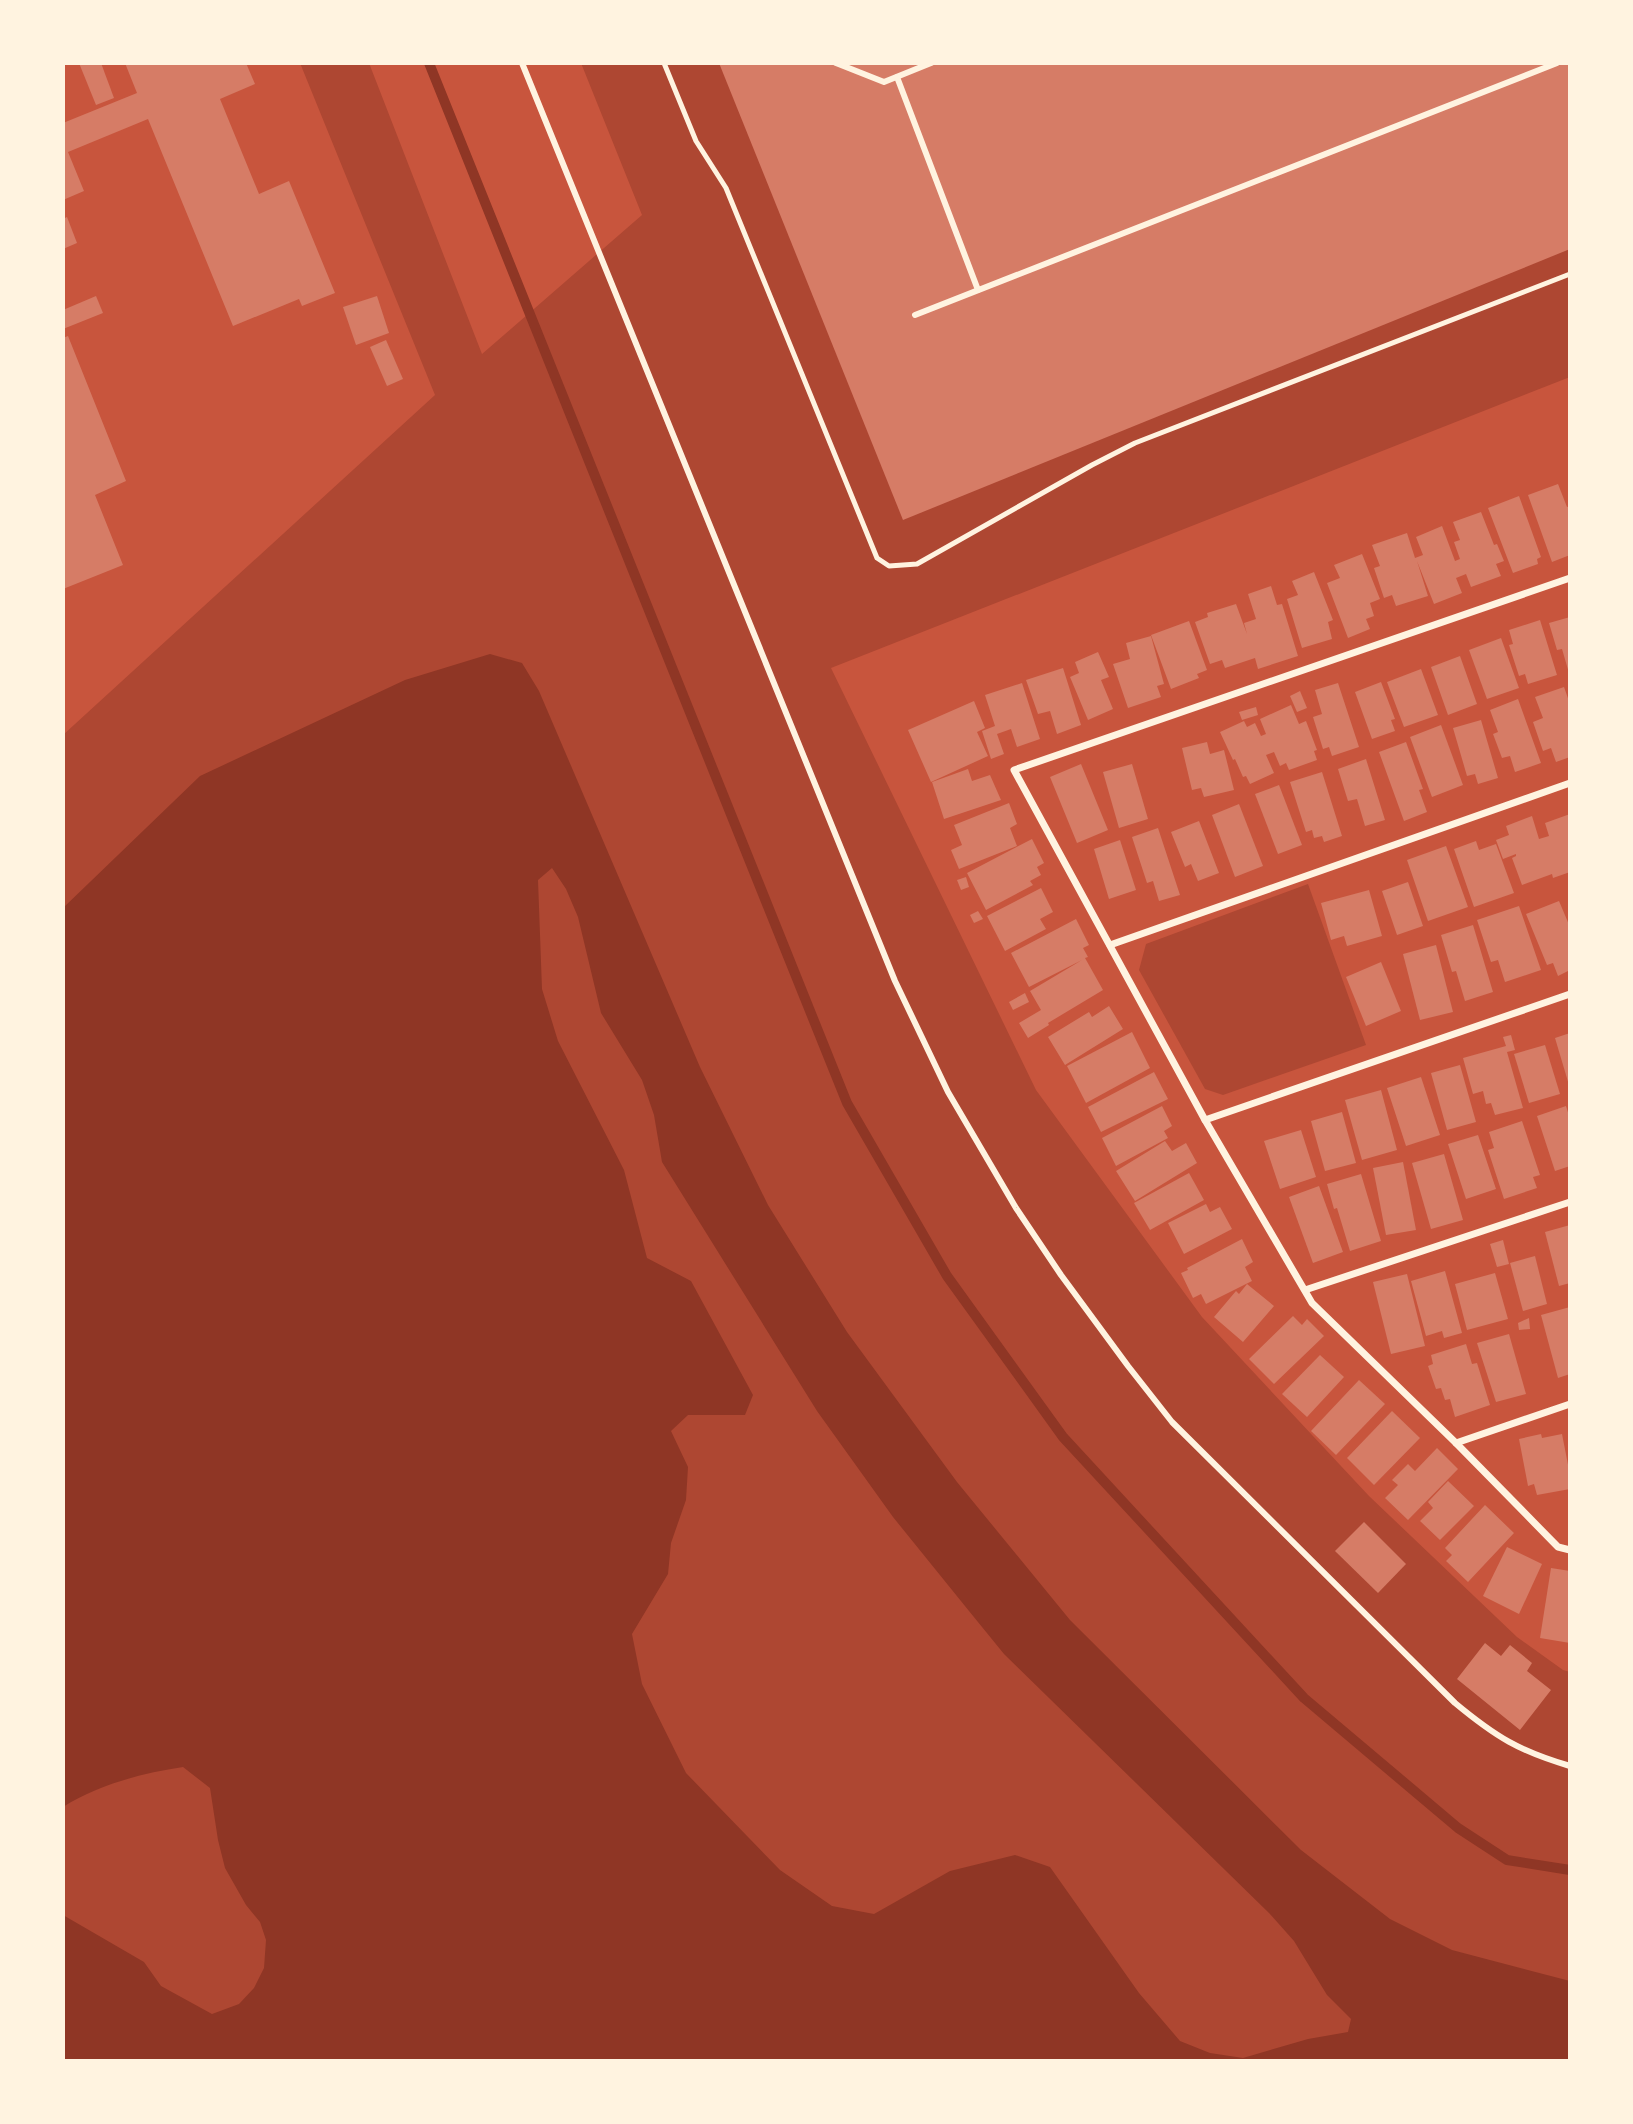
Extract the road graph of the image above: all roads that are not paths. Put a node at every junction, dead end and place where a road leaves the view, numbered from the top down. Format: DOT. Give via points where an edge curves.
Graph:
graph roads {
  1 [pos="522,63"];
  2 [pos="664,63"];
  3 [pos="836,63"];
  4 [pos="931,63"];
  5 [pos="1558,63"];
  6 [pos="897,77"];
  7 [pos="1570,274"];
  8 [pos="978,290"];
  9 [pos="915,315"];
  10 [pos="1570,578"];
  11 [pos="1570,783"];
  12 [pos="1110,945"];
  13 [pos="1570,994"];
  14 [pos="1205,1119"];
  15 [pos="1570,1202"];
  16 [pos="1305,1290"];
  17 [pos="1570,1404"];
  18 [pos="1456,1443"];
  19 [pos="1570,1549"];
  20 [pos="1570,1766"];
  1 -- 20 [label="street" via="895,981 948,1092 1016,1208 1172,1422 1455,1703 1507,1742"];
  2 -- 7 [label="lane" via="696,141 726,188 877,558 889,566 917,564 1135,443"];
  3 -- 6 [label="street" via="884,82"];
  4 -- 6 [label="street"];
  5 -- 8 [label="street"];
  6 -- 8 [label="street"];
  8 -- 9 [label="street"];
  10 -- 12 [label="street" via="1014,770"];
  11 -- 12 [label="street"];
  12 -- 14 [label="street"];
  13 -- 14 [label="street"];
  14 -- 16 [label="street"];
  15 -- 16 [label="street"];
  16 -- 18 [label="street" via="1312,1303"];
  17 -- 18 [label="street"];
  18 -- 19 [label="street" via="1559,1548"];
}
